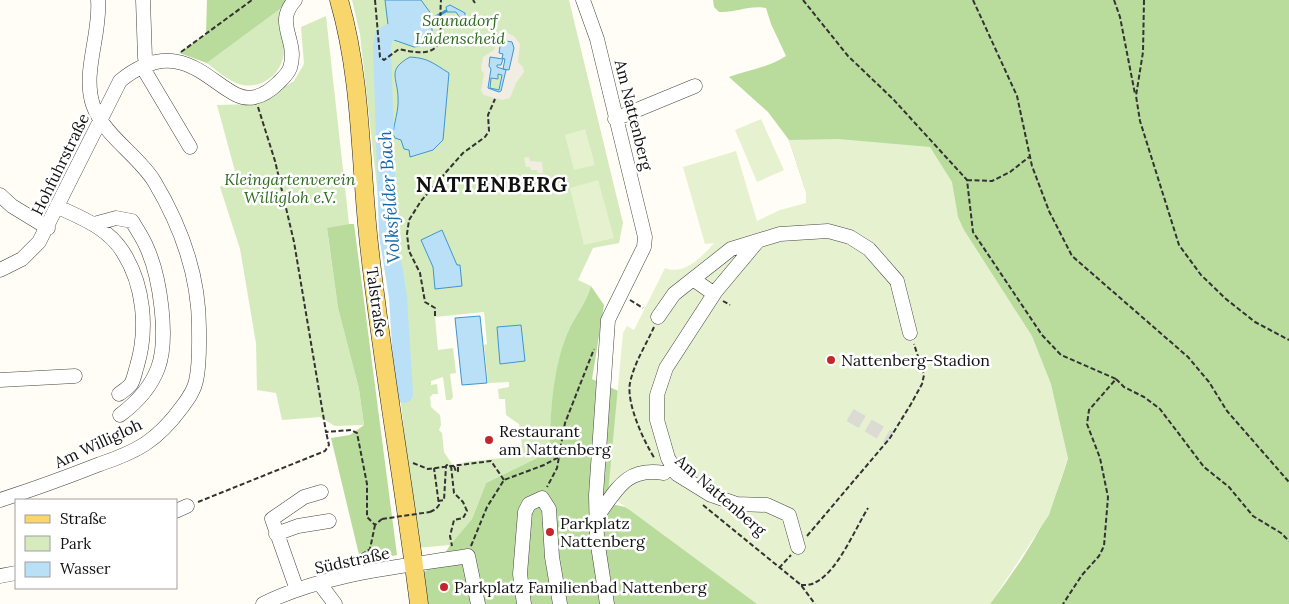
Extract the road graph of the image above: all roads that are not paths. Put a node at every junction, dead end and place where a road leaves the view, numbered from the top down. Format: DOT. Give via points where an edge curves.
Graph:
graph roads {
  1 [pos="98,0"];
  2 [pos="143,0"];
  3 [pos="295,0"];
  4 [pos="339,0"];
  5 [pos="583,0"];
  6 [pos="147,66"];
  7 [pos="695,86"];
  8 [pos="615,119"];
  9 [pos="100,121"];
  10 [pos="190,147"];
  11 [pos="0,195"];
  12 [pos="58,207"];
  13 [pos="94,224"];
  14 [pos="48,228"];
  15 [pos="757,242"];
  16 [pos="0,270"];
  17 [pos="693,279"];
  18 [pos="710,291"];
  19 [pos="658,317"];
  20 [pos="910,333"];
  21 [pos="75,376"];
  22 [pos="0,380"];
  23 [pos="119,394"];
  24 [pos="120,416"];
  25 [pos="664,473"];
  26 [pos="321,492"];
  27 [pos="0,500"];
  28 [pos="596,518"];
  29 [pos="329,521"];
  30 [pos="276,534"];
  31 [pos="798,547"];
  32 [pos="414,565"];
  33 [pos="15,573"];
  34 [pos="0,576"];
  35 [pos="320,584"];
  36 [pos="297,590"];
  37 [pos="263,604"];
  38 [pos="335,604"];
  39 [pos="419,604"];
  40 [pos="478,604"];
  41 [pos="524,604"];
  42 [pos="560,604"];
  43 [pos="607,604"];
  1 -- 9 [label="street" via="91,88"];
  2 -- 6 [label="street"];
  3 -- 6 [label="street, Hohfuhrstraße" via="288,10 285,26 293,48 290,70 272,90 254,98 238,95 203,71 180,62"];
  4 -- 32 [label="main road, Talstraße" via="348,35 369,244"];
  5 -- 8 [label="street, Am Nattenberg" via="597,39"];
  6 -- 9 [label="street, Hohfuhrstraße" via="120,81"];
  6 -- 10 [label="street"];
  7 -- 8 [label="street"];
  8 -- 28 [label="street, Am Nattenberg" via="646,236 644,247 608,320"];
  9 -- 12 [label="street, Hohfuhrstraße"];
  9 -- 27 [label="street, Am Willigloh" via="154,181 184,243 198,301 196,382 191,395 164,430 144,445 50,484"];
  11 -- 14 [label="street"];
  12 -- 13 [label="street"];
  12 -- 14 [label="street, Hohfuhrstraße"];
  13 -- 23 [label="street" via="123,252 141,303 143,338 138,361 130,384"];
  13 -- 24 [label="street, Am Willigloh" via="116,218 132,221 147,248 158,285 163,331 158,368 139,399"];
  14 -- 16 [label="street, Hohfuhrstraße" via="22,259"];
  15 -- 17 [label="street" via="731,249"];
  15 -- 20 [label="street" via="780,234 806,232 850,237 869,249 897,282"];
  15 -- 31 [label="street" via="716,291 666,368 657,395 657,420 668,458 678,474 711,495 737,504 767,505 789,515"];
  17 -- 18 [label="street"];
  17 -- 19 [label="street" via="674,294"];
  21 -- 22 [label="street"];
  25 -- 28 [label="street" via="642,471 632,476"];
  26 -- 30 [label="street" via="304,497 272,519"];
  28 -- 43 [label="street, Am Nattenberg"];
  29 -- 30 [label="street" via="298,526"];
  30 -- 36 [label="street, Südstraße"];
  32 -- 35 [label="street, Südstraße"];
  32 -- 39 [label="main road, Talstraße"];
  32 -- 40 [label="street" via="468,556"];
  33 -- 34 [label="street"];
  35 -- 36 [label="street, Südstraße"];
  35 -- 38 [label="street"];
  36 -- 37 [label="street, Südstraße"];
  41 -- 42 [label="street" via="520,574 525,512 529,504 542,498 549,509 552,557"];
}
